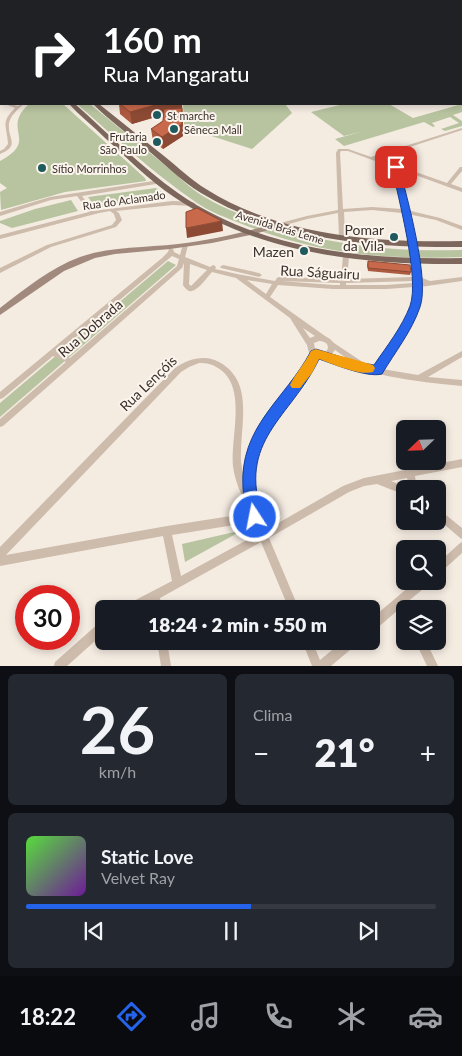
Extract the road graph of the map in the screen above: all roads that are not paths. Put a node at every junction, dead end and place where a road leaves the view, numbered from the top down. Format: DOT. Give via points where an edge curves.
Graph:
graph roads {
  1 [pos="20,105"];
  2 [pos="73,105"];
  3 [pos="97,105"];
  4 [pos="462,129"];
  5 [pos="0,153"];
  6 [pos="150,157"];
  7 [pos="133,158"];
  8 [pos="372,158"];
  9 [pos="396,167"];
  10 [pos="462,168"];
  11 [pos="160,182"];
  12 [pos="448,185"];
  13 [pos="462,190"];
  14 [pos="78,194"];
  15 [pos="192,204"];
  16 [pos="112,210"];
  17 [pos="340,210"];
  18 [pos="406,210"];
  19 [pos="92,213"];
  20 [pos="0,214"];
  21 [pos="282,224"];
  22 [pos="462,228"];
  23 [pos="252,232"];
  24 [pos="267,233"];
  25 [pos="1,236"];
  26 [pos="342,237"];
  27 [pos="361,240"];
  28 [pos="411,244"];
  29 [pos="462,244"];
  30 [pos="171,250"];
  31 [pos="184,254"];
  32 [pos="346,256"];
  33 [pos="462,261"];
  34 [pos="415,262"];
  35 [pos="213,266"];
  36 [pos="0,271"];
  37 [pos="238,274"];
  38 [pos="462,279"];
  39 [pos="278,281"];
  40 [pos="418,282"];
  41 [pos="343,284"];
  42 [pos="267,297"];
  43 [pos="0,312"];
  44 [pos="290,314"];
  45 [pos="322,338"];
  46 [pos="310,344"];
  47 [pos="332,345"];
  48 [pos="52,352"];
  49 [pos="320,354"];
  50 [pos="462,354"];
  51 [pos="71,362"];
  52 [pos="368,368"];
  53 [pos="378,370"];
  54 [pos="418,378"];
  55 [pos="462,384"];
  56 [pos="0,396"];
  57 [pos="0,424"];
  58 [pos="462,464"];
  59 [pos="410,473"];
  60 [pos="376,479"];
  61 [pos="411,480"];
  62 [pos="396,487"];
  63 [pos="251,506"];
  64 [pos="255,517"];
  65 [pos="446,521"];
  66 [pos="167,531"];
  67 [pos="462,534"];
  68 [pos="263,535"];
  69 [pos="462,548"];
  70 [pos="0,554"];
  71 [pos="0,561"];
  72 [pos="446,562"];
  73 [pos="177,583"];
  74 [pos="417,590"];
  75 [pos="155,595"];
  76 [pos="146,600"];
  77 [pos="156,600"];
  78 [pos="290,600"];
  79 [pos="409,600"];
  80 [pos="396,611"];
  81 [pos="380,621"];
  82 [pos="95,634"];
  83 [pos="163,650"];
  84 [pos="311,650"];
  85 [pos="341,650"];
  86 [pos="425,650"];
  87 [pos="59,666"];
  88 [pos="166,666"];
  89 [pos="318,666"];
  90 [pos="322,666"];
  91 [pos="433,666"];
  1 -- 5 [label="street" via="8,123 9,145"];
  2 -- 7 [label="main road, Avenida Brás Leme"];
  3 -- 6 [label="main road, Avenida Brás Leme"];
  4 -- 8 [label="street"];
  6 -- 7 [label="main road" via="140,161"];
  6 -- 21 [label="main road, Avenida Brás Leme" via="204,192"];
  7 -- 11 [label="main road, Avenida Brás Leme"];
  8 -- 9 [label="street"];
  8 -- 17 [label="street" via="345,150 338,152"];
  9 -- 12 [label="street"];
  9 -- 18 [label="street"];
  10 -- 12 [label="street"];
  11 -- 14 [label="street"];
  11 -- 15 [label="main road, Avenida Brás Leme"];
  12 -- 13 [label="street"];
  14 -- 19 [label="street"];
  14 -- 20 [label="street"];
  15 -- 16 [label="street, Rua do Aclamado"];
  15 -- 23 [label="main road, Avenida Brás Leme" via="216,218"];
  16 -- 19 [label="street, Rua do Aclamado"];
  16 -- 36 [label="street" via="119,220 114,226 49,246"];
  17 -- 18 [label="street"];
  17 -- 21 [label="street"];
  17 -- 26 [label="street"];
  18 -- 22 [label="street"];
  18 -- 28 [label="street"];
  19 -- 25 [label="street, Rua do Aclamado"];
  21 -- 24 [label="street"];
  21 -- 26 [label="main road, Avenida Brás Leme"];
  23 -- 24 [label="main road, Avenida Brás Leme"];
  23 -- 31 [label="street"];
  24 -- 32 [label="main road, Avenida Brás Leme"];
  26 -- 27 [label="main road, Avenida Brás Leme"];
  27 -- 28 [label="main road, Avenida Brás Leme"];
  27 -- 32 [label="main road" via="351,244"];
  28 -- 29 [label="main road, Avenida Brás Leme"];
  28 -- 34 [label="street"];
  30 -- 31 [label="street"];
  30 -- 31 [label="street, Rua Ságuairu"];
  30 -- 43 [label="street" via="108,253 85,258"];
  30 -- 48 [label="street, Rua Dobrada"];
  31 -- 35 [label="street, Rua Ságuairu"];
  31 -- 35 [label="street" via="188,288 195,287"];
  31 -- 51 [label="street, Rua Dobrada" via="180,267"];
  32 -- 34 [label="main road, Avenida Brás Leme"];
  32 -- 41 [label="street"];
  33 -- 34 [label="main road, Avenida Brás Leme"];
  34 -- 40 [label="street"];
  35 -- 37 [label="street, Rua Ságuairu"];
  37 -- 39 [label="street, Rua Ságuairu"];
  37 -- 42 [label="street"];
  38 -- 40 [label="street, Rua Ságuairu"];
  39 -- 41 [label="street, Rua Ságuairu"];
  39 -- 42 [label="street"];
  40 -- 41 [label="street, Rua Ságuairu"];
  40 -- 53 [label="street" via="415,307 409,321"];
  42 -- 44 [label="street"];
  44 -- 45 [label="street"];
  44 -- 46 [label="street"];
  45 -- 46 [label="street" via="314,339"];
  45 -- 47 [label="street"];
  46 -- 49 [label="street" via="312,351"];
  47 -- 49 [label="street" via="331,352"];
  47 -- 52 [label="street"];
  48 -- 51 [label="street"];
  48 -- 56 [label="street, Rua Dobrada"];
  49 -- 52 [label="street"];
  49 -- 63 [label="street" via="264,427 252,451 249,478"];
  50 -- 54 [label="street"];
  51 -- 57 [label="street, Rua Dobrada"];
  52 -- 53 [label="street"];
  53 -- 54 [label="street"];
  54 -- 55 [label="street"];
  58 -- 59 [label="street"];
  59 -- 60 [label="street"];
  59 -- 61 [label="street"];
  60 -- 62 [label="street"];
  60 -- 68 [label="street" via="346,488"];
  63 -- 64 [label="street"];
  63 -- 70 [label="street, Rua Lençóis" via="238,472 240,401 237,386 230,373 218,364 195,361 178,370"];
  64 -- 66 [label="street"];
  64 -- 68 [label="street"];
  65 -- 67 [label="street"];
  66 -- 71 [label="street"];
  66 -- 73 [label="street"];
  68 -- 73 [label="street"];
  68 -- 78 [label="street"];
  69 -- 72 [label="street"];
  73 -- 75 [label="street"];
  74 -- 79 [label="street"];
  75 -- 76 [label="street"];
  75 -- 77 [label="street"];
  80 -- 81 [label="street"];
  82 -- 87 [label="street"];
  83 -- 88 [label="street"];
  84 -- 89 [label="street"];
  85 -- 90 [label="street"];
  86 -- 91 [label="street"];
}
